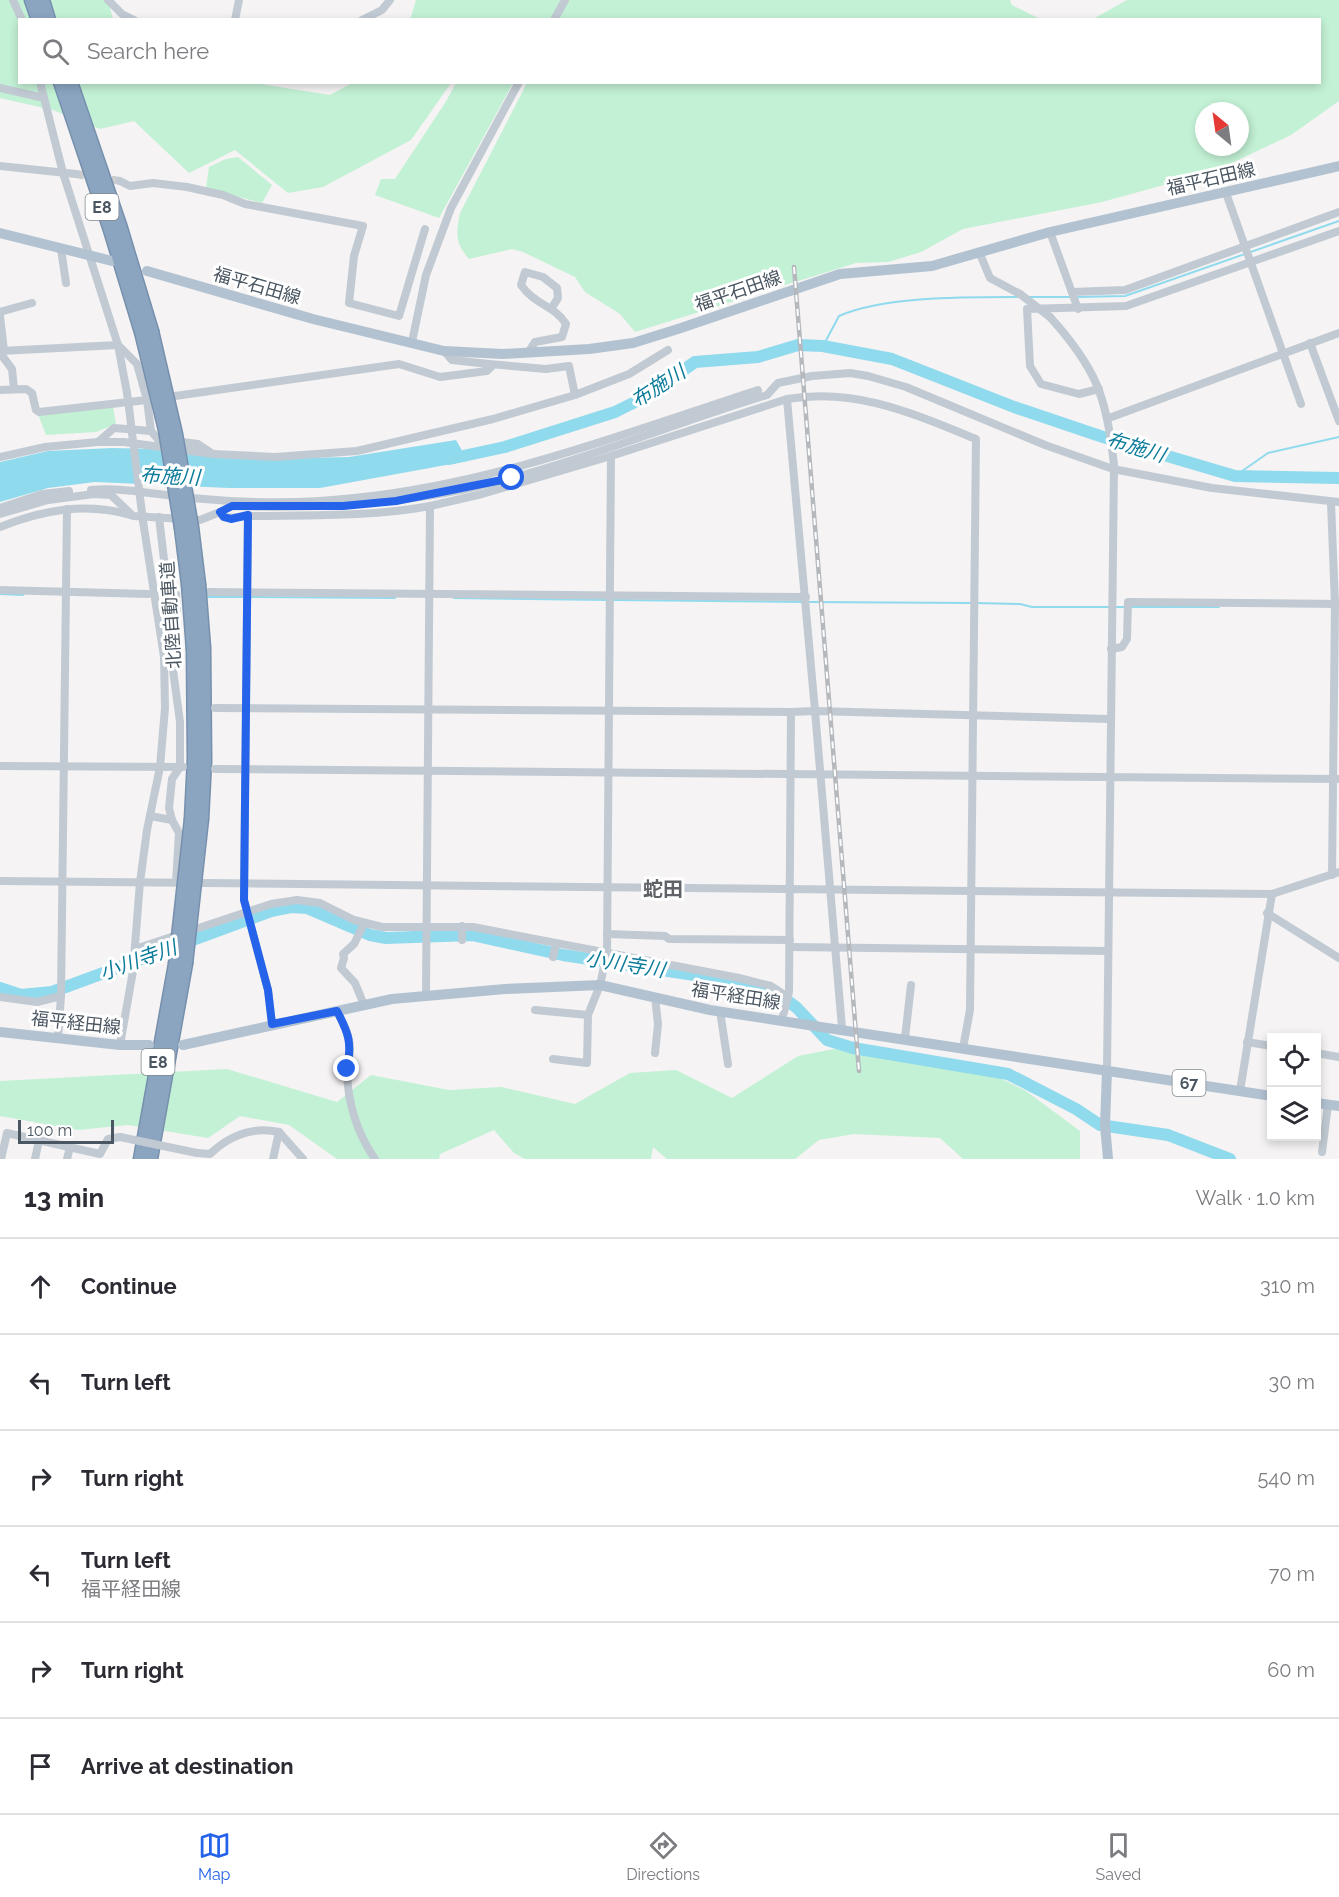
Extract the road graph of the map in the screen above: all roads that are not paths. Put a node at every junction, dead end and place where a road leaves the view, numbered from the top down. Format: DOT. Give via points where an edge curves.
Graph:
graph roads {
  1 [pos="13,0"];
  2 [pos="31,0"];
  3 [pos="43,0"];
  4 [pos="108,0"];
  5 [pos="239,0"];
  6 [pos="390,0"];
  7 [pos="565,0"];
  8 [pos="20,18"];
  9 [pos="37,18"];
  10 [pos="48,18"];
  11 [pos="130,18"];
  12 [pos="235,18"];
  13 [pos="366,18"];
  14 [pos="555,18"];
  15 [pos="40,84"];
  16 [pos="61,84"];
  17 [pos="73,84"];
  18 [pos="518,84"];
  19 [pos="0,88"];
  20 [pos="44,98"];
  21 [pos="0,166"];
  22 [pos="1339,166"];
  23 [pos="63,173"];
  24 [pos="76,174"];
  25 [pos="120,181"];
  26 [pos="1226,193"];
  27 [pos="1339,212"];
  28 [pos="424,229"];
  29 [pos="1339,231"];
  30 [pos="1050,232"];
  31 [pos="0,233"];
  32 [pos="1245,246"];
  33 [pos="61,249"];
  34 [pos="980,254"];
  35 [pos="91,257"];
  36 [pos="112,261"];
  37 [pos="1251,262"];
  38 [pos="147,271"];
  39 [pos="66,283"];
  40 [pos="1072,292"];
  41 [pos="32,303"];
  42 [pos="551,309"];
  43 [pos="1078,309"];
  44 [pos="0,312"];
  45 [pos="0,316"];
  46 [pos="146,331"];
  47 [pos="1339,333"];
  48 [pos="412,342"];
  49 [pos="1310,343"];
  50 [pos="118,345"];
  51 [pos="668,350"];
  52 [pos="444,351"];
  53 [pos="1,352"];
  54 [pos="1283,352"];
  55 [pos="528,353"];
  56 [pos="489,364"];
  57 [pos="1099,389"];
  58 [pos="0,390"];
  59 [pos="14,390"];
  60 [pos="758,390"];
  61 [pos="575,396"];
  62 [pos="787,399"];
  63 [pos="147,400"];
  64 [pos="1301,404"];
  65 [pos="1109,418"];
  66 [pos="1339,421"];
  67 [pos="151,431"];
  68 [pos="98,442"];
  69 [pos="213,454"];
  70 [pos="611,456"];
  71 [pos="0,457"];
  72 [pos="1113,467"];
  73 [pos="1335,502"];
  74 [pos="430,506"];
  75 [pos="0,508"];
  76 [pos="67,508"];
  77 [pos="220,512"];
  78 [pos="0,514"];
  79 [pos="248,515"];
  80 [pos="134,516"];
  81 [pos="159,517"];
  82 [pos="0,527"];
  83 [pos="0,590"];
  84 [pos="67,591"];
  85 [pos="183,591"];
  86 [pos="248,591"];
  87 [pos="148,594"];
  88 [pos="430,594"];
  89 [pos="610,595"];
  90 [pos="806,597"];
  91 [pos="1337,604"];
  92 [pos="1111,649"];
  93 [pos="168,656"];
  94 [pos="247,707"];
  95 [pos="165,708"];
  96 [pos="180,708"];
  97 [pos="214,708"];
  98 [pos="429,708"];
  99 [pos="609,711"];
  100 [pos="815,711"];
  101 [pos="791,712"];
  102 [pos="973,715"];
  103 [pos="1109,719"];
  104 [pos="0,766"];
  105 [pos="65,767"];
  106 [pos="160,767"];
  107 [pos="182,767"];
  108 [pos="246,768"];
  109 [pos="215,769"];
  110 [pos="428,770"];
  111 [pos="609,771"];
  112 [pos="792,774"];
  113 [pos="822,774"];
  114 [pos="972,776"];
  115 [pos="1108,777"];
  116 [pos="1336,779"];
  117 [pos="150,816"];
  118 [pos="172,820"];
  119 [pos="1335,873"];
  120 [pos="0,881"];
  121 [pos="63,881"];
  122 [pos="140,882"];
  123 [pos="176,882"];
  124 [pos="246,883"];
  125 [pos="427,886"];
  126 [pos="607,888"];
  127 [pos="790,889"];
  128 [pos="830,890"];
  129 [pos="971,890"];
  130 [pos="1108,892"];
  131 [pos="1272,894"];
  132 [pos="246,913"];
  133 [pos="1267,913"];
  134 [pos="364,924"];
  135 [pos="462,926"];
  136 [pos="427,934"];
  137 [pos="607,934"];
  138 [pos="462,940"];
  139 [pos="556,944"];
  140 [pos="790,944"];
  141 [pos="836,946"];
  142 [pos="970,948"];
  143 [pos="135,949"];
  144 [pos="1108,951"];
  145 [pos="607,953"];
  146 [pos="554,957"];
  147 [pos="1339,958"];
  148 [pos="180,964"];
  149 [pos="600,985"];
  150 [pos="911,985"];
  151 [pos="426,994"];
  152 [pos="61,996"];
  153 [pos="0,997"];
  154 [pos="655,997"];
  155 [pos="788,997"];
  156 [pos="364,1005"];
  157 [pos="535,1010"];
  158 [pos="337,1011"];
  159 [pos="720,1011"];
  160 [pos="588,1015"];
  161 [pos="786,1020"];
  162 [pos="272,1024"];
  163 [pos="842,1028"];
  164 [pos="0,1032"];
  165 [pos="58,1038"];
  166 [pos="905,1038"];
  167 [pos="1247,1042"];
  168 [pos="120,1045"];
  169 [pos="149,1045"];
  170 [pos="183,1045"];
  171 [pos="1267,1045"];
  172 [pos="963,1048"];
  173 [pos="655,1053"];
  174 [pos="1321,1054"];
  175 [pos="1339,1057"];
  176 [pos="553,1059"];
  177 [pos="728,1064"];
  178 [pos="1107,1071"];
  179 [pos="1240,1091"];
  180 [pos="1267,1095"];
  181 [pos="1328,1105"];
  182 [pos="279,1132"];
  183 [pos="39,1140"];
  184 [pos="70,1147"];
  185 [pos="1322,1152"];
  186 [pos="99,1157"];
  187 [pos="2,1159"];
  188 [pos="35,1159"];
  189 [pos="67,1159"];
  190 [pos="140,1159"];
  191 [pos="151,1159"];
  192 [pos="273,1159"];
  193 [pos="303,1159"];
  194 [pos="375,1159"];
  195 [pos="1108,1159"];
  1 -- 8 [label="street"];
  2 -- 9 [label="highway"];
  3 -- 10 [label="highway"];
  4 -- 11 [label="street"];
  5 -- 12 [label="street"];
  6 -- 13 [label="street" via="382,10"];
  7 -- 14 [label="street"];
  15 -- 20 [label="street"];
  16 -- 46 [label="highway, 北陸自動車道 / E8"];
  17 -- 46 [label="highway, 北陸自動車道 / E8" via="120,225"];
  18 -- 48 [label="street" via="451,208 426,275"];
  19 -- 20 [label="street"];
  20 -- 23 [label="street"];
  21 -- 23 [label="street"];
  22 -- 26 [label="main road, 福平石田線"];
  23 -- 24 [label="street"];
  23 -- 35 [label="street"];
  25 -- 28 [label="street" via="130,186 153,183 187,187 245,204 363,226 354,256 349,303 399,316"];
  26 -- 30 [label="main road, 福平石田線"];
  26 -- 32 [label="street"];
  27 -- 32 [label="street"];
  29 -- 37 [label="street"];
  30 -- 34 [label="main road, 福平石田線"];
  30 -- 40 [label="street"];
  31 -- 33 [label="main road"];
  32 -- 37 [label="street"];
  32 -- 40 [label="street" via="1125,291"];
  33 -- 35 [label="main road"];
  33 -- 39 [label="street"];
  34 -- 55 [label="main road, 福平石田線" via="932,266 840,274 633,343"];
  34 -- 57 [label="street, bridge" via="990,278 1050,317 1074,344"];
  35 -- 36 [label="main road"];
  35 -- 50 [label="street"];
  37 -- 43 [label="street" via="1126,306"];
  37 -- 54 [label="street"];
  38 -- 48 [label="main road, 福平石田線" via="313,319"];
  40 -- 43 [label="street"];
  41 -- 44 [label="street"];
  42 -- 42 [label="street" via="533,301 521,285 525,272 543,277 557,288 558,298"];
  42 -- 55 [label="street" via="566,324 566,332 562,338 532,344"];
  43 -- 57 [label="street" via="1027,309 1030,366 1041,384 1079,394"];
  45 -- 53 [label="street"];
  46 -- 85 [label="highway, 北陸自動車道 / E8, bridge" via="187,527"];
  47 -- 49 [label="street"];
  48 -- 52 [label="main road, 福平石田線"];
  49 -- 54 [label="street"];
  49 -- 66 [label="street"];
  50 -- 53 [label="street"];
  50 -- 63 [label="street" via="137,363"];
  50 -- 93 [label="street, bridge" via="142,521"];
  51 -- 61 [label="street" via="629,374"];
  52 -- 55 [label="main road, 福平石田線"];
  52 -- 56 [label="street" via="452,360"];
  53 -- 59 [label="street" via="12,369"];
  54 -- 64 [label="street"];
  54 -- 65 [label="street"];
  56 -- 61 [label="street" via="546,369 569,366"];
  56 -- 63 [label="street" via="487,371 440,377 399,364"];
  57 -- 65 [label="street"];
  58 -- 59 [label="street"];
  59 -- 63 [label="street" via="32,393 39,412"];
  60 -- 75 [label="street" via="458,483 306,501 198,499 103,489 42,494"];
  61 -- 69 [label="street" via="493,420 357,451 275,457"];
  62 -- 70 [label="street"];
  62 -- 90 [label="street"];
  62 -- 102 [label="street" via="814,394 860,398 910,412 976,439"];
  63 -- 67 [label="street"];
  65 -- 72 [label="street"];
  67 -- 68 [label="street" via="114,428"];
  67 -- 69 [label="street" via="158,439 198,444"];
  68 -- 69 [label="street"];
  68 -- 71 [label="street" via="45,447"];
  70 -- 74 [label="street"];
  70 -- 89 [label="street"];
  72 -- 73 [label="street" via="1212,488"];
  72 -- 77 [label="street" via="1045,445 906,387 850,373 778,383 767,395 512,478 396,501 343,506 232,506"];
  72 -- 92 [label="street"];
  73 -- 91 [label="street"];
  74 -- 79 [label="street" via="324,516"];
  74 -- 88 [label="street"];
  76 -- 80 [label="street" via="94,507"];
  76 -- 82 [label="street" via="27,516"];
  76 -- 84 [label="street"];
  77 -- 79 [label="street" via="231,519"];
  77 -- 81 [label="street" via="200,520"];
  78 -- 80 [label="street" via="48,500 94,494 111,495"];
  79 -- 86 [label="street"];
  80 -- 81 [label="street"];
  81 -- 85 [label="street"];
  83 -- 84 [label="street"];
  84 -- 87 [label="street"];
  84 -- 105 [label="street"];
  85 -- 86 [label="street"];
  85 -- 93 [label="street" via="178,649"];
  85 -- 148 [label="highway, 北陸自動車道 / E8, bridge" via="198,649 196,819"];
  86 -- 88 [label="street"];
  86 -- 94 [label="street"];
  88 -- 89 [label="street"];
  88 -- 98 [label="street"];
  89 -- 90 [label="street"];
  89 -- 99 [label="street"];
  90 -- 100 [label="street"];
  91 -- 92 [label="street" via="1128,602 1127,639 1122,647"];
  91 -- 116 [label="street"];
  92 -- 103 [label="street"];
  93 -- 95 [label="street"];
  93 -- 96 [label="street"];
  94 -- 97 [label="street"];
  94 -- 98 [label="street"];
  94 -- 108 [label="street"];
  95 -- 96 [label="street"];
  95 -- 106 [label="street"];
  96 -- 107 [label="street"];
  98 -- 99 [label="street"];
  98 -- 110 [label="street"];
  99 -- 101 [label="street"];
  99 -- 111 [label="street"];
  100 -- 101 [label="street"];
  100 -- 102 [label="street"];
  100 -- 113 [label="street"];
  101 -- 112 [label="street"];
  102 -- 103 [label="street"];
  102 -- 114 [label="street"];
  103 -- 115 [label="street"];
  104 -- 105 [label="street"];
  105 -- 106 [label="street"];
  105 -- 121 [label="street"];
  106 -- 107 [label="street"];
  106 -- 117 [label="street"];
  107 -- 118 [label="street" via="172,779"];
  108 -- 109 [label="street"];
  108 -- 110 [label="street"];
  108 -- 124 [label="street"];
  110 -- 111 [label="street"];
  110 -- 125 [label="street"];
  111 -- 112 [label="street"];
  111 -- 126 [label="street"];
  112 -- 113 [label="street"];
  112 -- 127 [label="street"];
  113 -- 114 [label="street"];
  113 -- 128 [label="street"];
  114 -- 115 [label="street"];
  114 -- 129 [label="street"];
  115 -- 116 [label="street"];
  115 -- 130 [label="street"];
  116 -- 119 [label="street"];
  117 -- 118 [label="street"];
  117 -- 122 [label="street"];
  118 -- 123 [label="street" via="179,832"];
  119 -- 131 [label="street"];
  120 -- 121 [label="street"];
  121 -- 122 [label="street"];
  121 -- 152 [label="street"];
  122 -- 123 [label="street"];
  122 -- 143 [label="street"];
  123 -- 124 [label="street"];
  124 -- 125 [label="street"];
  124 -- 132 [label="street"];
  125 -- 126 [label="street"];
  125 -- 136 [label="street"];
  126 -- 127 [label="street"];
  126 -- 137 [label="street"];
  127 -- 128 [label="street"];
  127 -- 140 [label="street"];
  128 -- 129 [label="street"];
  128 -- 141 [label="street"];
  129 -- 130 [label="street"];
  129 -- 142 [label="street"];
  130 -- 131 [label="street"];
  130 -- 144 [label="street"];
  131 -- 133 [label="street"];
  132 -- 134 [label="street" via="297,900 320,903"];
  132 -- 143 [label="street"];
  132 -- 162 [label="street" via="268,990"];
  133 -- 147 [label="street"];
  133 -- 167 [label="street"];
  134 -- 136 [label="street"];
  134 -- 156 [label="street" via="360,935 343,954 340,968 355,983"];
  135 -- 136 [label="street"];
  135 -- 138 [label="street"];
  135 -- 139 [label="street"];
  136 -- 151 [label="street"];
  137 -- 140 [label="street"];
  137 -- 145 [label="street"];
  139 -- 145 [label="street"];
  139 -- 146 [label="street"];
  140 -- 141 [label="street"];
  140 -- 155 [label="street"];
  141 -- 142 [label="street"];
  141 -- 163 [label="street"];
  142 -- 144 [label="street"];
  142 -- 172 [label="street" via="970,1010"];
  143 -- 168 [label="street"];
  144 -- 178 [label="street"];
  145 -- 149 [label="street"];
  145 -- 155 [label="street" via="757,983"];
  148 -- 190 [label="highway, 北陸自動車道 / E8"];
  148 -- 191 [label="highway, 北陸自動車道 / E8"];
  149 -- 151 [label="main road, 福平経田線"];
  149 -- 154 [label="main road, 福平経田線"];
  149 -- 160 [label="street"];
  150 -- 166 [label="street"];
  151 -- 156 [label="main road, 福平経田線"];
  152 -- 153 [label="street" via="37,1002"];
  152 -- 165 [label="street"];
  154 -- 159 [label="main road, 福平経田線"];
  154 -- 173 [label="street"];
  155 -- 161 [label="street"];
  156 -- 158 [label="main road, 福平経田線"];
  157 -- 160 [label="street"];
  158 -- 162 [label="main road, 福平経田線"];
  158 -- 194 [label="street" via="349,1034 349,1097 357,1129"];
  159 -- 161 [label="main road, 福平経田線"];
  159 -- 177 [label="street"];
  160 -- 176 [label="street" via="587,1064"];
  161 -- 163 [label="main road, 福平経田線"];
  162 -- 170 [label="main road, 福平経田線"];
  163 -- 166 [label="main road, 福平経田線"];
  164 -- 165 [label="main road, 福平経田線"];
  165 -- 168 [label="main road, 福平経田線"];
  166 -- 172 [label="main road, 福平経田線"];
  167 -- 171 [label="street"];
  167 -- 179 [label="street"];
  168 -- 169 [label="main road, 福平経田線"];
  172 -- 178 [label="main road, 福平経田線"];
  174 -- 175 [label="street"];
  178 -- 179 [label="main road, 67"];
  178 -- 195 [label="main road"];
  179 -- 180 [label="main road, 67"];
  181 -- 185 [label="street"];
  182 -- 186 [label="street, bridge" via="256,1131 227,1137 210,1154 120,1137 108,1139"];
  182 -- 192 [label="street"];
  182 -- 193 [label="street"];
  183 -- 184 [label="street"];
  183 -- 187 [label="street" via="7,1133"];
  183 -- 188 [label="street"];
  184 -- 186 [label="street"];
  184 -- 189 [label="street"];
}
